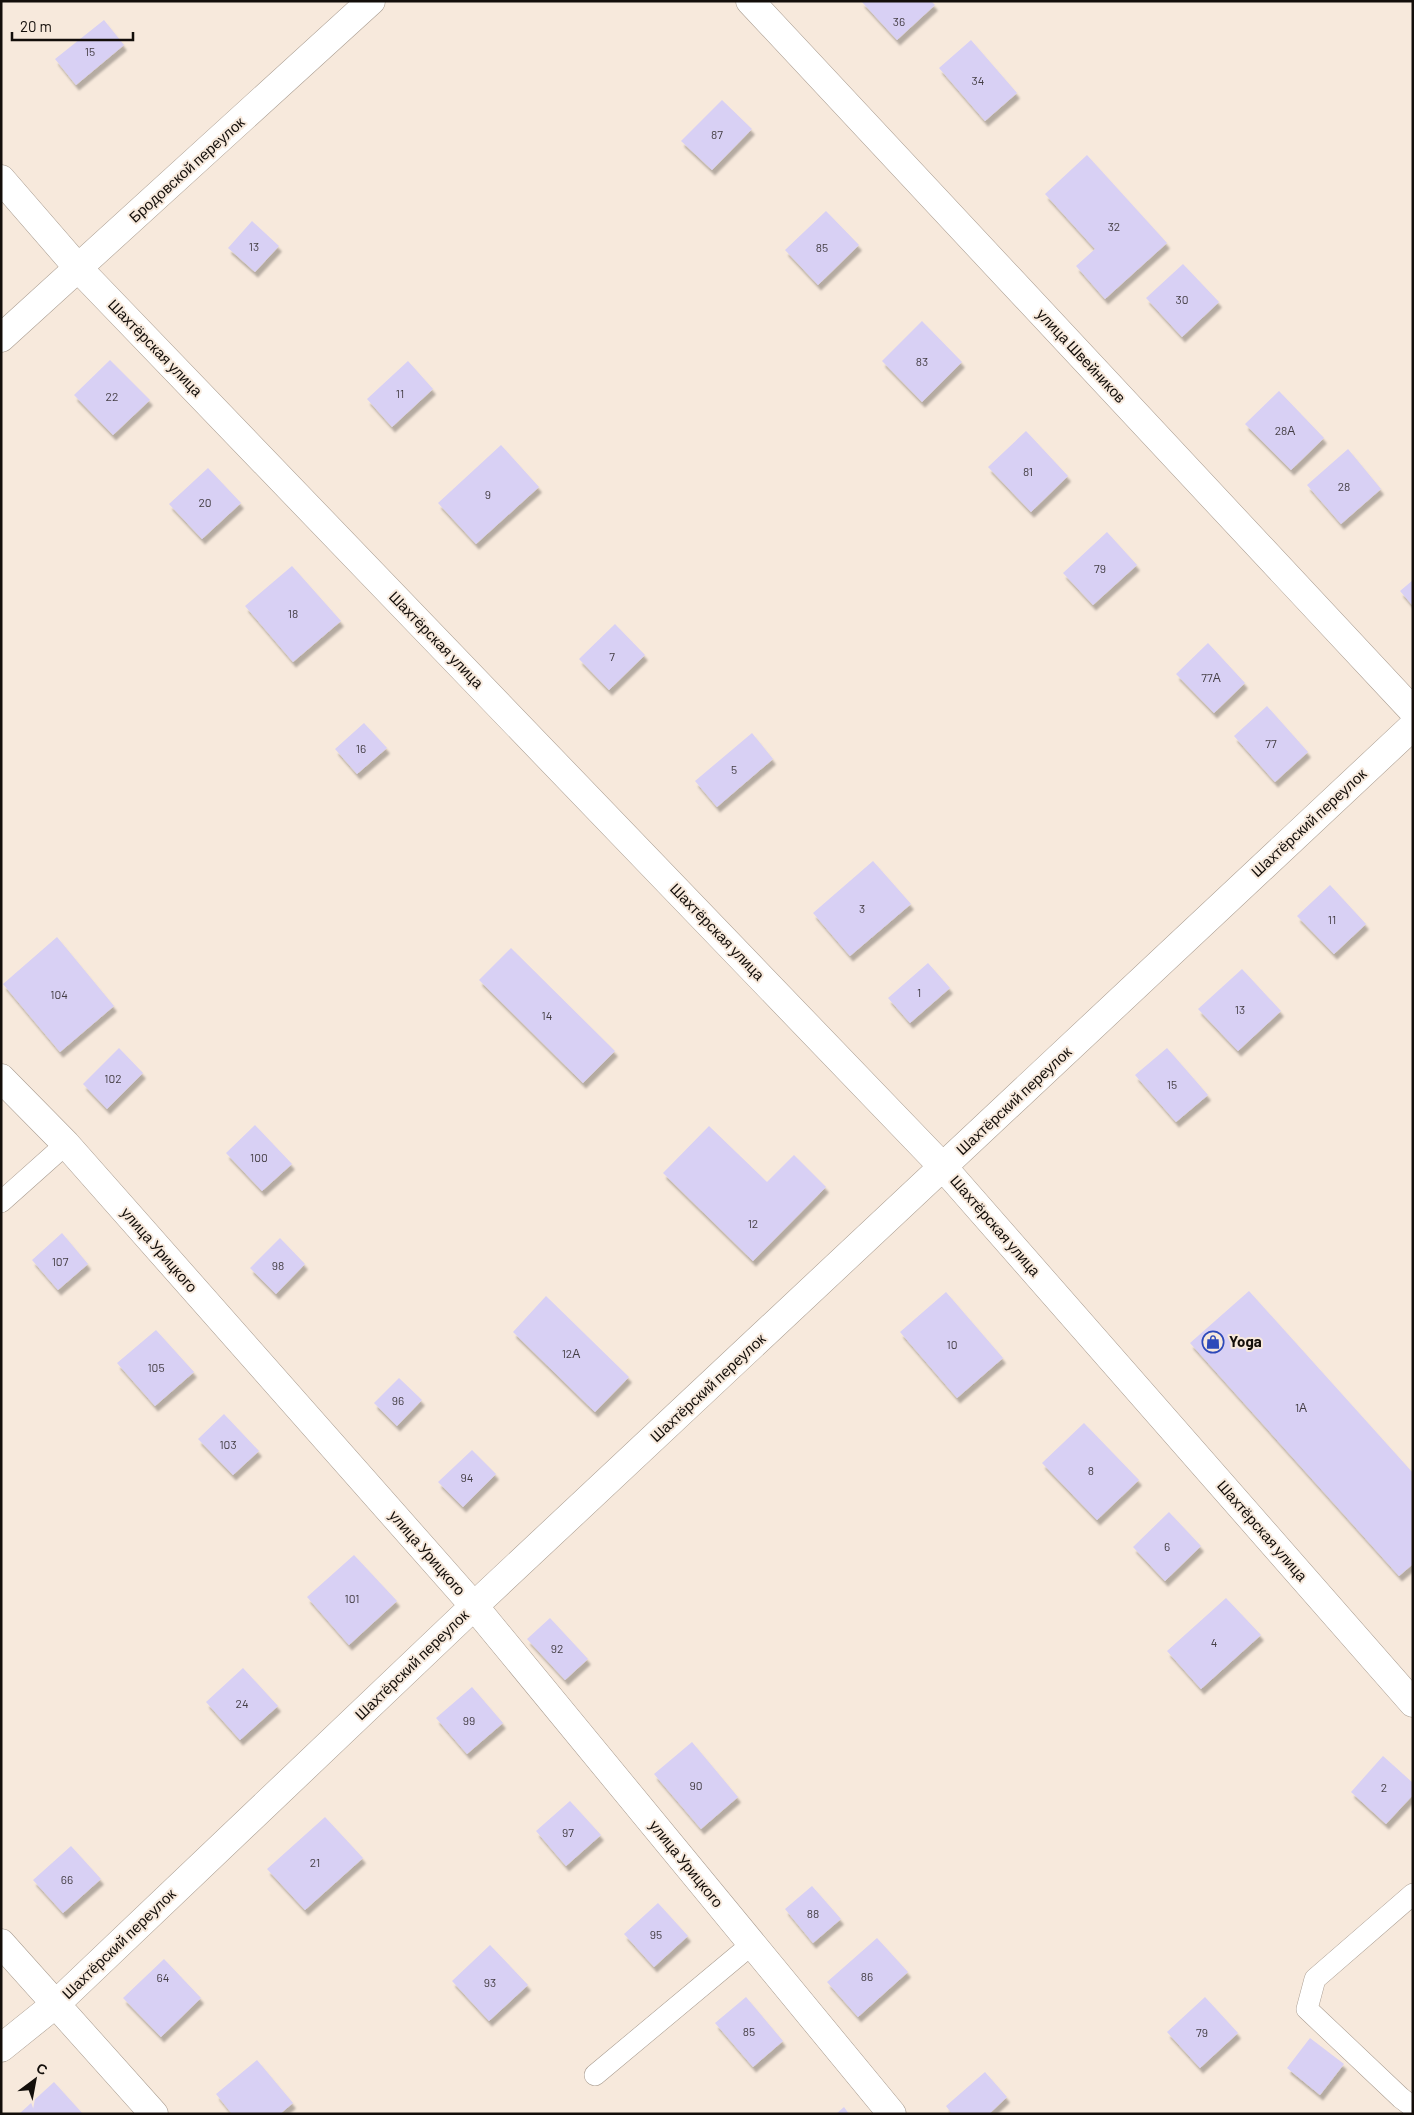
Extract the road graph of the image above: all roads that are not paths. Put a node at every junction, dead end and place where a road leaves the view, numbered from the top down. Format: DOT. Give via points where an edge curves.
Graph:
graph roads {
  1 [pos="371,1"];
  2 [pos="750,1"];
  3 [pos="1,179"];
  4 [pos="79,269"];
  5 [pos="1,338"];
  6 [pos="1413,710"];
  7 [pos="1413,726"];
  8 [pos="1,1078"];
  9 [pos="66,1144"];
  10 [pos="943,1168"];
  11 [pos="1,1202"];
  12 [pos="474,1606"];
  13 [pos="1413,1703"];
  14 [pos="1413,1894"];
  15 [pos="1,1943"];
  16 [pos="752,1944"];
  17 [pos="57,2004"];
  18 [pos="1,2048"];
  19 [pos="595,2075"];
  20 [pos="1413,2106"];
  21 [pos="154,2114"];
  22 [pos="892,2114"];
  1 -- 4 [label="street, Бродовской переулок"];
  2 -- 6 [label="street, улица Швейников"];
  3 -- 4 [label="street, Шахтёрская улица"];
  4 -- 5 [label="street, Бродовской переулок"];
  4 -- 10 [label="street, Шахтёрская улица"];
  7 -- 10 [label="street, Шахтёрский переулок"];
  8 -- 9 [label="street, улица Урицкого"];
  9 -- 11 [label="lane"];
  9 -- 12 [label="street, улица Урицкого"];
  10 -- 12 [label="street, Шахтёрский переулок"];
  10 -- 13 [label="street, Шахтёрская улица"];
  12 -- 16 [label="street, улица Урицкого"];
  12 -- 17 [label="street, Шахтёрский переулок"];
  14 -- 20 [label="lane" via="1315,1979 1306,2009"];
  15 -- 17 [label="street"];
  16 -- 19 [label="lane"];
  16 -- 22 [label="street, улица Урицкого"];
  17 -- 18 [label="street, Шахтёрский переулок"];
  17 -- 21 [label="street"];
}
